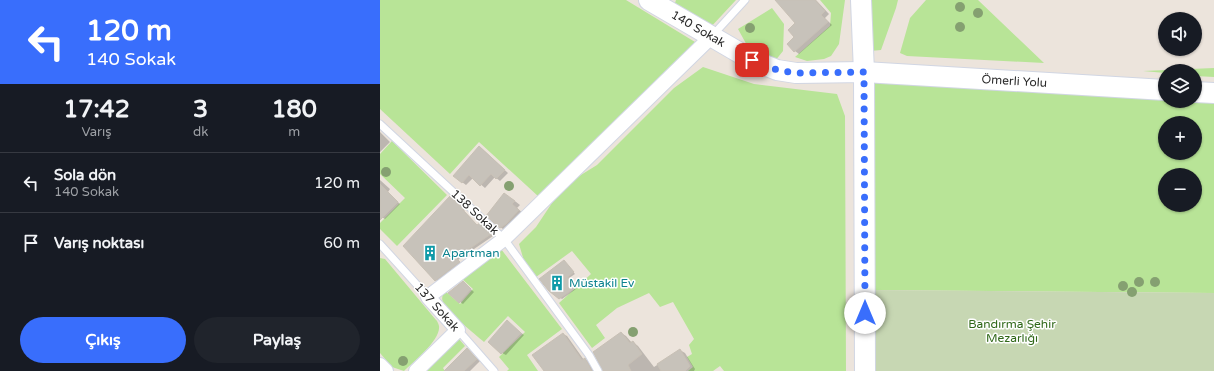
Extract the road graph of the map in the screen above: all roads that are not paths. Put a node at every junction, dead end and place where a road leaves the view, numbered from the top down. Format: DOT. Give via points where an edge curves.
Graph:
graph roads {
  1 [pos="745,0"];
  2 [pos="861,0"];
  3 [pos="660,3"];
  4 [pos="712,36"];
  5 [pos="864,72"];
  6 [pos="1158,90"];
  7 [pos="1202,92"];
  8 [pos="1214,93"];
  9 [pos="380,124"];
  10 [pos="504,239"];
  11 [pos="380,244"];
  12 [pos="428,297"];
  13 [pos="458,330"];
  14 [pos="380,365"];
  15 [pos="386,371"];
  16 [pos="416,371"];
  17 [pos="494,371"];
  18 [pos="598,371"];
  19 [pos="865,371"];
  1 -- 4 [label="lane"];
  2 -- 5 [label="main road"];
  3 -- 4 [label="main road, 140 Sokak"];
  4 -- 5 [label="main road, 140 Sokak" via="752,60 777,70 796,73"];
  4 -- 10 [label="street"];
  5 -- 6 [label="main road, Ömerli Yolu"];
  5 -- 19 [label="main road"];
  7 -- 8 [label="main road"];
  9 -- 10 [label="lane, 138 Sokak"];
  10 -- 12 [label="street"];
  10 -- 18 [label="lane, 138 Sokak"];
  11 -- 12 [label="lane, 137 Sokak"];
  12 -- 13 [label="street, 137 Sokak"];
  13 -- 16 [label="street"];
  13 -- 17 [label="lane, 137 Sokak"];
  14 -- 15 [label="street"];
}
